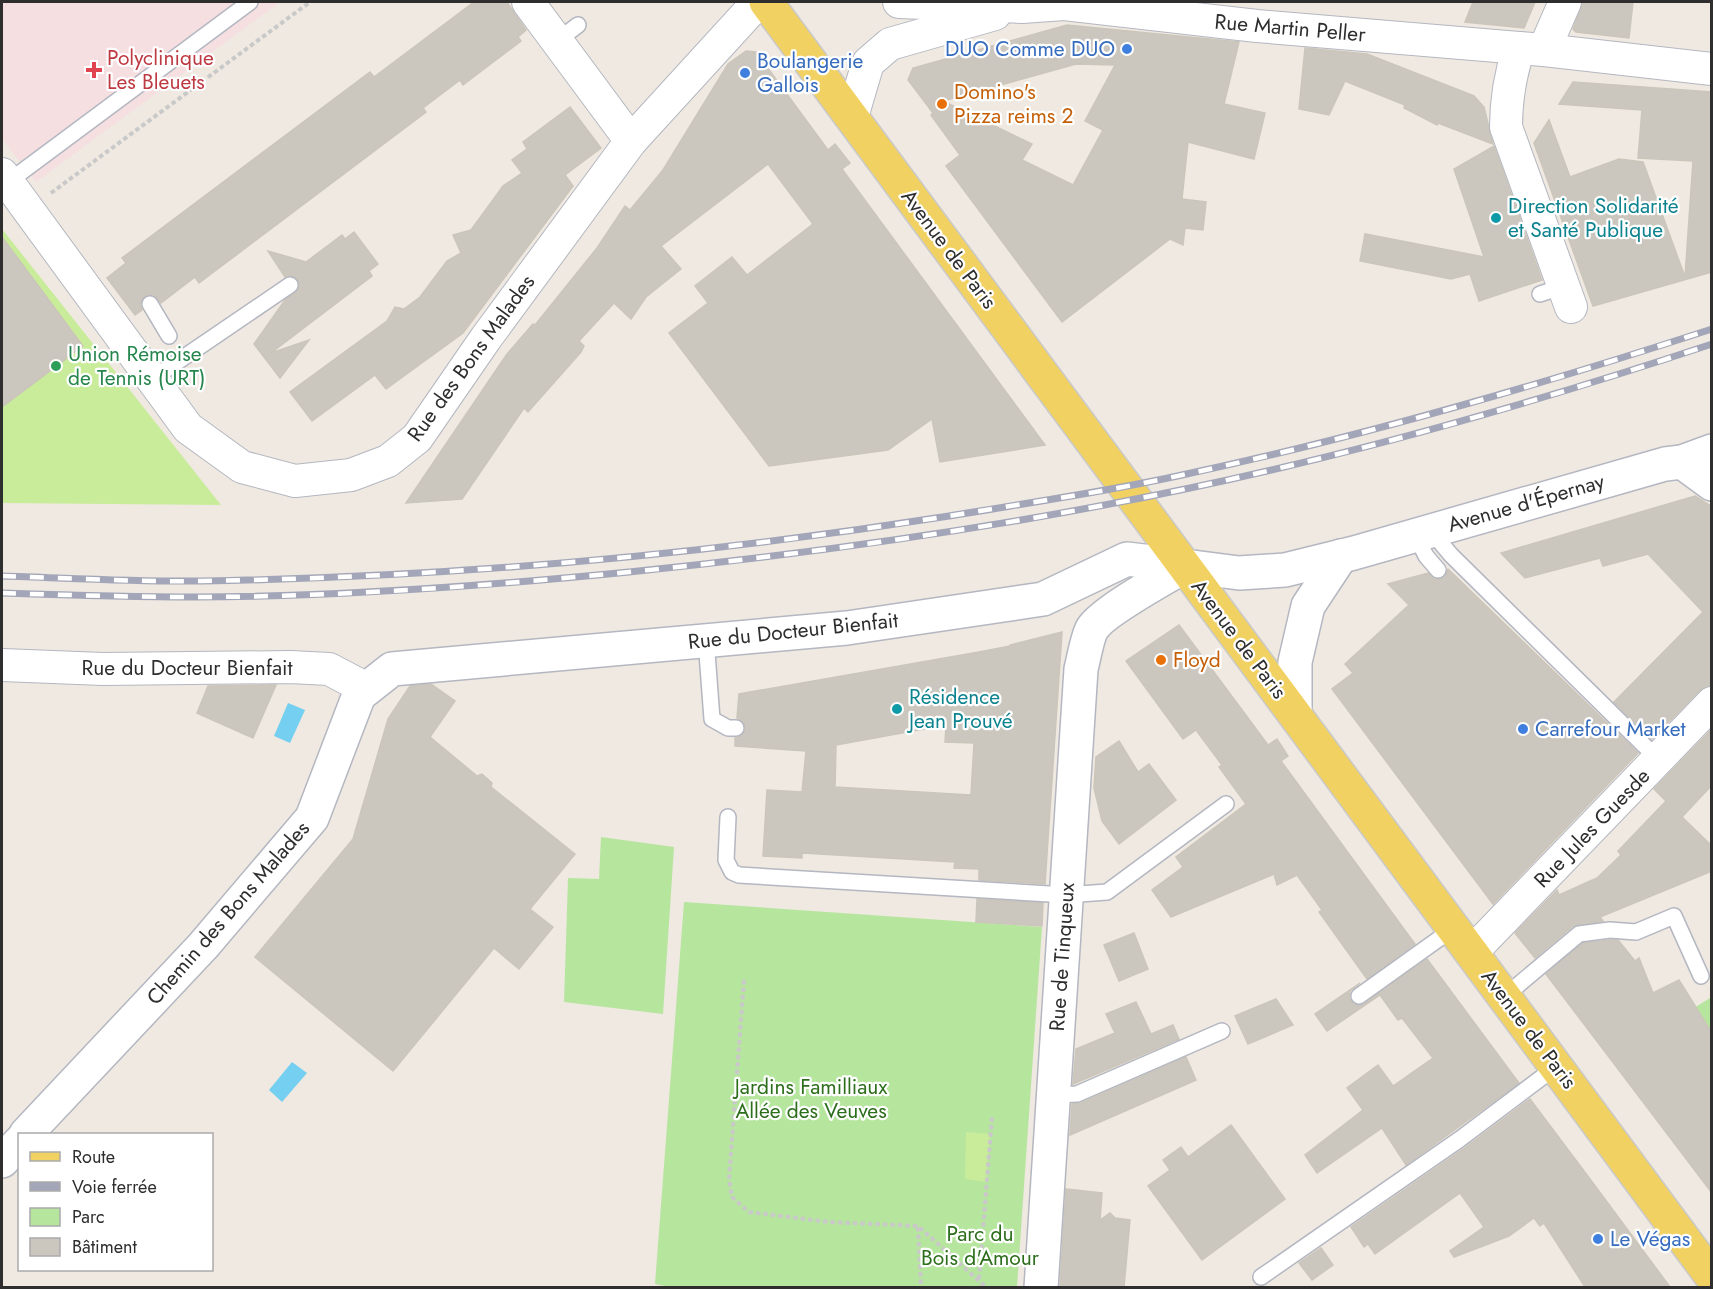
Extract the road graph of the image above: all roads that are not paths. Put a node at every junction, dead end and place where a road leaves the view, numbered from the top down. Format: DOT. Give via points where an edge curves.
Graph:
graph roads {
  1 [pos="528,2"];
  2 [pos="758,2"];
  3 [pos="766,2"];
  4 [pos="899,2"];
  5 [pos="1565,2"];
  6 [pos="243,4"];
  7 [pos="989,4"];
  8 [pos="1022,7"];
  9 [pos="1263,14"];
  10 [pos="1532,49"];
  11 [pos="1712,69"];
  12 [pos="852,117"];
  13 [pos="631,141"];
  14 [pos="5,178"];
  15 [pos="290,285"];
  16 [pos="1558,296"];
  17 [pos="150,304"];
  18 [pos="170,336"];
  19 [pos="152,379"];
  20 [pos="1697,456"];
  21 [pos="1712,484"];
  22 [pos="1423,532"];
  23 [pos="1341,556"];
  24 [pos="1185,566"];
  25 [pos="1438,570"];
  26 [pos="1051,595"];
  27 [pos="1092,628"];
  28 [pos="706,640"];
  29 [pos="2,665"];
  30 [pos="380,679"];
  31 [pos="1712,703"];
  32 [pos="1295,714"];
  33 [pos="736,728"];
  34 [pos="1658,759"];
  35 [pos="1226,804"];
  36 [pos="728,817"];
  37 [pos="1066,895"];
  38 [pos="1463,940"];
  39 [pos="1701,976"];
  40 [pos="1359,996"];
  41 [pos="1505,996"];
  42 [pos="1222,1031"];
  43 [pos="1557,1066"];
  44 [pos="1053,1095"];
  45 [pos="27,1133"];
  46 [pos="18,1144"];
  47 [pos="2,1161"];
  48 [pos="1712,1276"];
  49 [pos="1261,1277"];
  50 [pos="1041,1287"];
  1 -- 13 [label="street" via="568,33"];
  2 -- 13 [label="street, Rue des Bons Malades"];
  3 -- 12 [label="main road, Avenue de Paris"];
  4 -- 7 [label="street, Rue Martin Peller"];
  5 -- 10 [label="street"];
  6 -- 14 [label="lane"];
  7 -- 8 [label="street, Rue Martin Peller"];
  8 -- 9 [label="street, Rue Martin Peller" via="1064,4"];
  8 -- 12 [label="street" via="890,44 868,63"];
  9 -- 10 [label="street, Rue Martin Peller"];
  10 -- 11 [label="street, Rue Martin Peller"];
  10 -- 16 [label="street" via="1509,84 1506,127"];
  12 -- 24 [label="main road, Avenue de Paris"];
  13 -- 19 [label="street, Rue des Bons Malades" via="417,438 388,461 351,475 295,481 242,467 188,428"];
  14 -- 19 [label="street, Rue des Bons Malades"];
  15 -- 19 [label="lane"];
  17 -- 18 [label="lane"];
  20 -- 21 [label="street"];
  20 -- 22 [label="street, Avenue d'Épernay"];
  22 -- 23 [label="street, Avenue d'Épernay"];
  22 -- 25 [label="lane" via="1426,556"];
  22 -- 34 [label="lane"];
  23 -- 24 [label="street, Avenue d'Épernay" via="1285,570 1239,573"];
  23 -- 32 [label="street" via="1308,606 1294,662"];
  24 -- 26 [label="street, Rue du Docteur Bienfait" via="1127,560"];
  24 -- 27 [label="street" via="1149,586"];
  24 -- 32 [label="main road, Avenue de Paris"];
  26 -- 27 [label="street" via="1069,601"];
  26 -- 28 [label="street, Rue du Docteur Bienfait" via="847,628"];
  27 -- 37 [label="street, Rue de Tinqueux" via="1081,669"];
  28 -- 30 [label="street, Rue du Docteur Bienfait"];
  28 -- 33 [label="lane" via="712,720"];
  29 -- 30 [label="street, Rue du Docteur Bienfait" via="103,669 290,667 329,669"];
  30 -- 45 [label="street, Chemin des Bons Malades" via="359,695 312,818 203,946"];
  31 -- 34 [label="street, Rue Jules Guesde"];
  32 -- 38 [label="main road, Avenue de Paris"];
  34 -- 38 [label="street, Rue Jules Guesde"];
  35 -- 37 [label="lane" via="1107,892"];
  36 -- 37 [label="lane" via="726,860 732,872 739,875"];
  37 -- 44 [label="street, Rue de Tinqueux"];
  38 -- 40 [label="lane"];
  38 -- 41 [label="main road, Avenue de Paris"];
  39 -- 41 [label="lane" via="1674,916 1636,932 1579,934"];
  41 -- 43 [label="main road, Avenue de Paris"];
  42 -- 44 [label="lane" via="1077,1094"];
  43 -- 48 [label="main road, Avenue de Paris"];
  43 -- 49 [label="lane" via="1460,1139"];
  44 -- 50 [label="street, Rue de Tinqueux"];
  46 -- 47 [label="street"];
}
